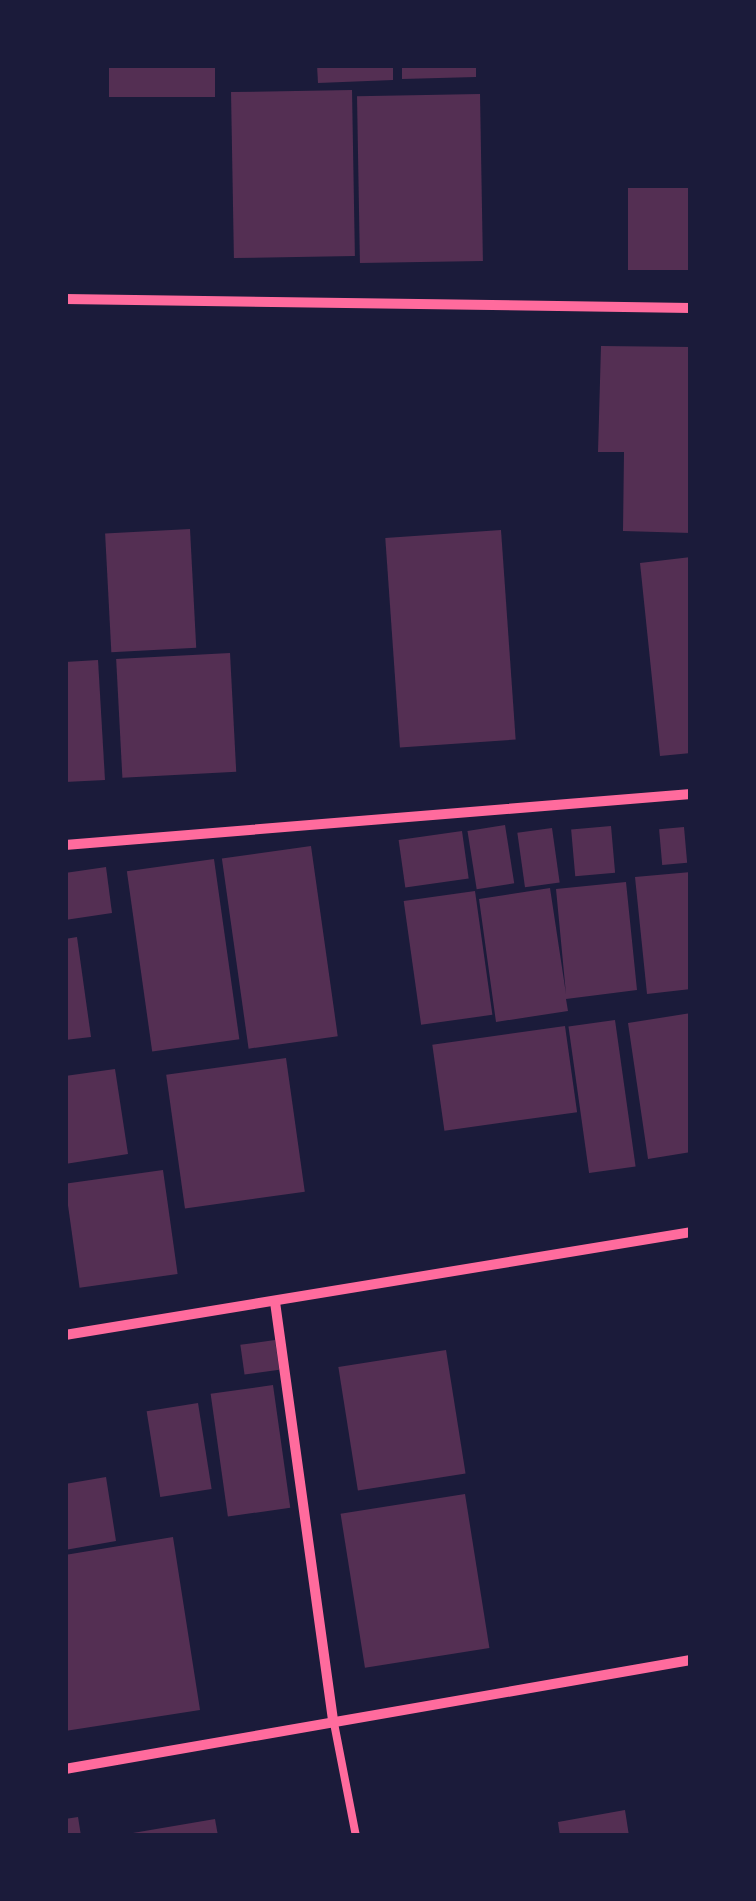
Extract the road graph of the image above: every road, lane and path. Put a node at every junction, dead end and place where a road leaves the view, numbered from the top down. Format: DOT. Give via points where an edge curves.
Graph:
graph roads {
  1 [pos="65,298"];
  2 [pos="691,308"];
  3 [pos="691,794"];
  4 [pos="65,845"];
  5 [pos="691,1232"];
  6 [pos="275,1302"];
  7 [pos="65,1335"];
  8 [pos="691,1660"];
  9 [pos="333,1718"];
  10 [pos="65,1769"];
  11 [pos="356,1836"];
  1 -- 2 [label="street"];
  3 -- 4 [label="street"];
  5 -- 6 [label="street"];
  6 -- 7 [label="street"];
  6 -- 9 [label="street"];
  8 -- 9 [label="street"];
  9 -- 10 [label="street"];
  9 -- 11 [label="lane"];
}
